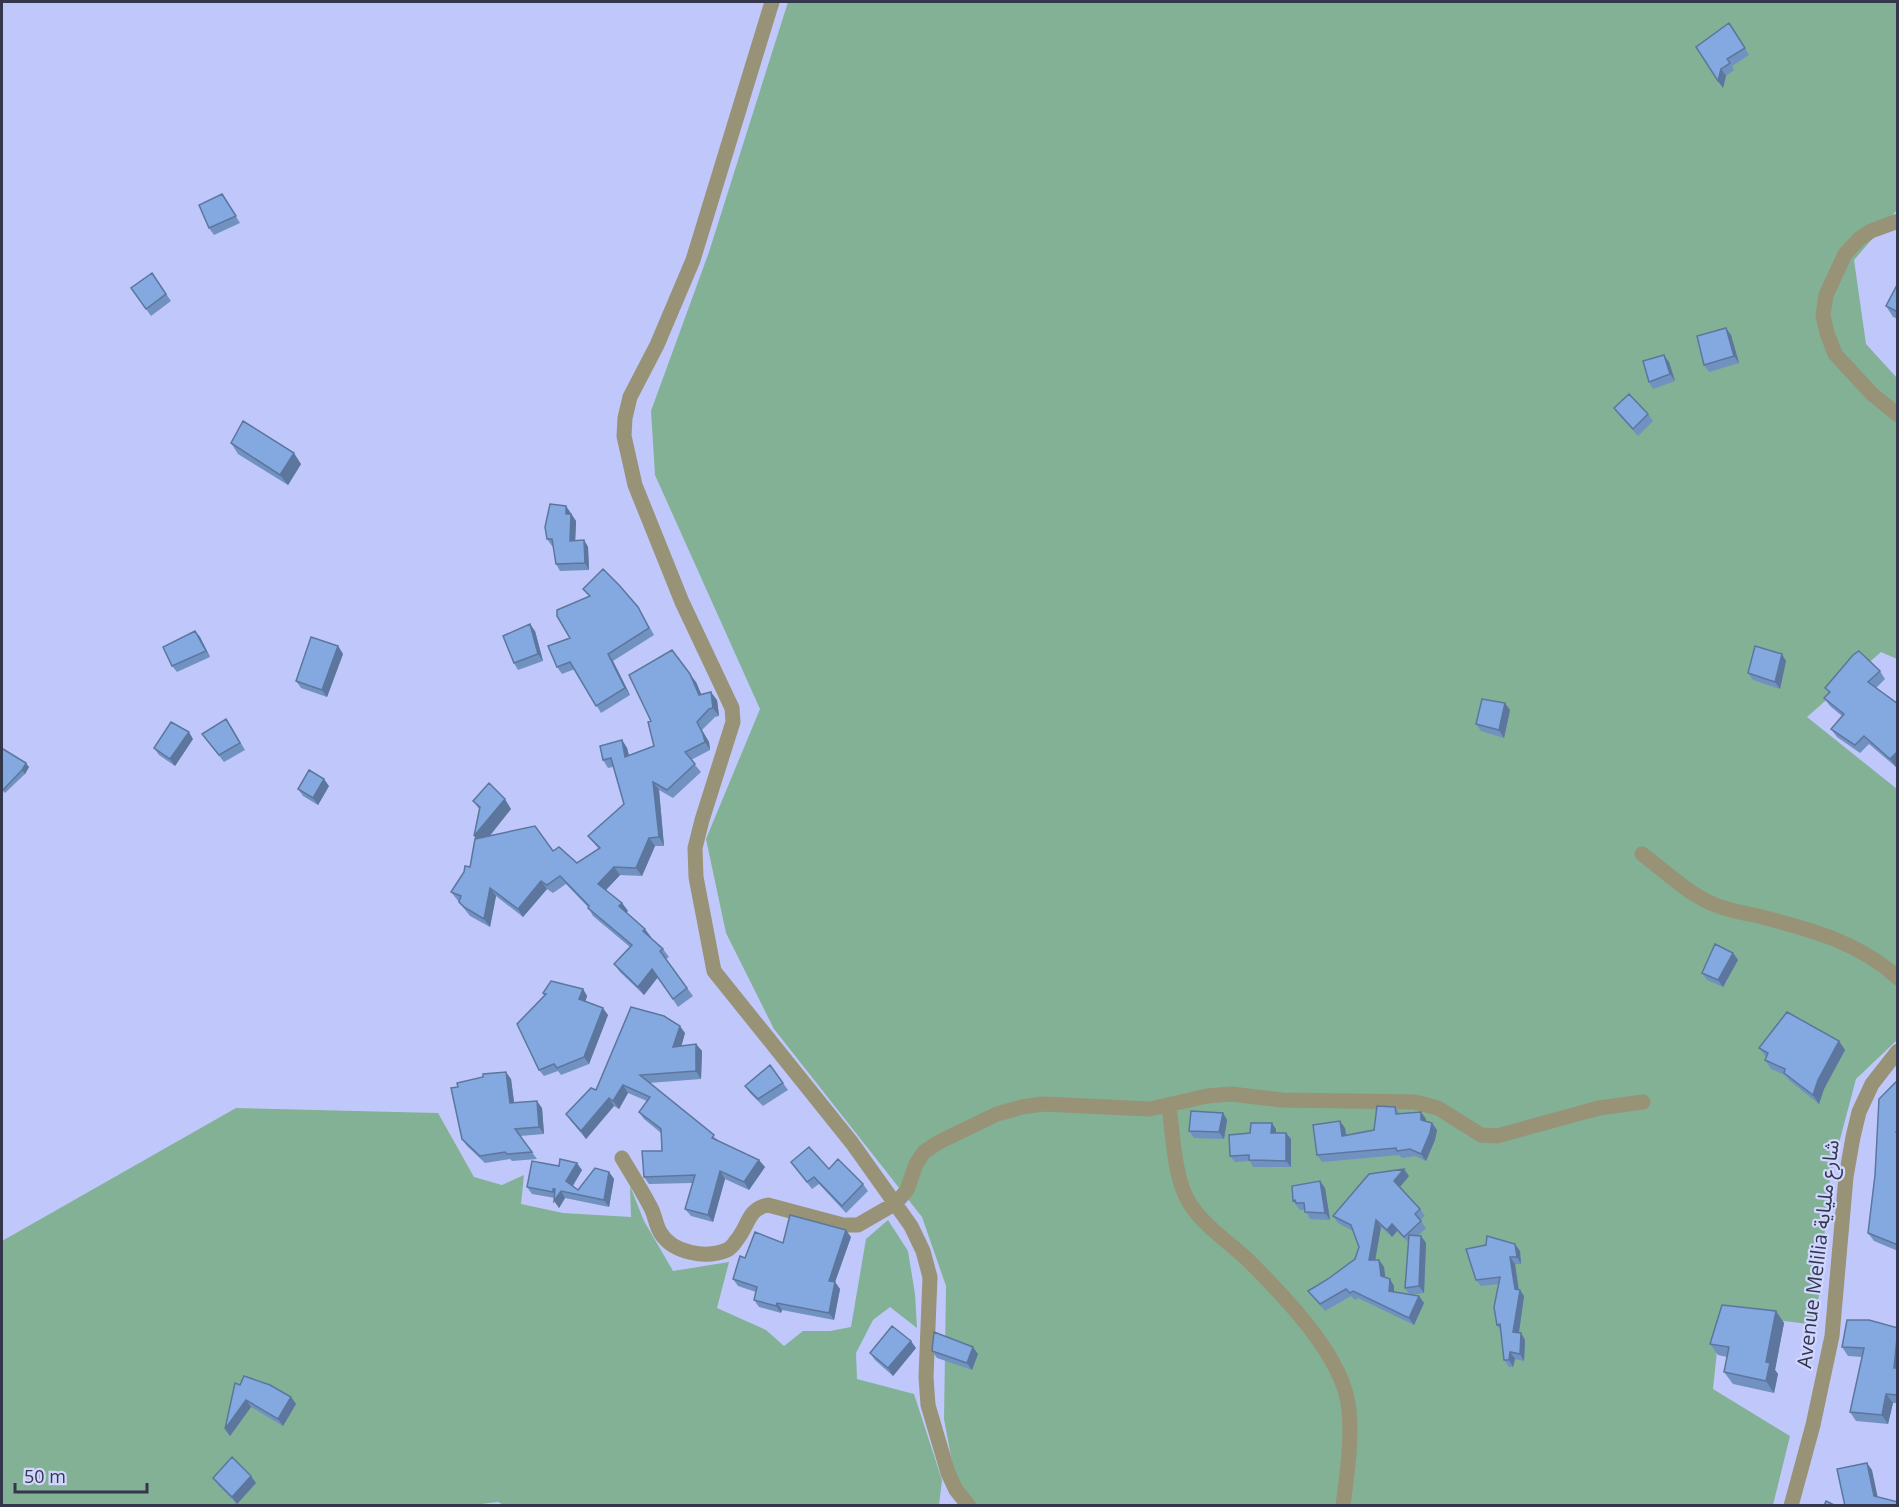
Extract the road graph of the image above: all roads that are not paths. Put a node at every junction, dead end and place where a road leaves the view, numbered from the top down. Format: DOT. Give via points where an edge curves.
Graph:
graph roads {
  1 [pos="772,2"];
  2 [pos="1898,221"];
  3 [pos="1898,415"];
  4 [pos="1642,854"];
  5 [pos="1898,978"];
  6 [pos="1898,1051"];
  7 [pos="1643,1102"];
  8 [pos="1169,1106"];
  9 [pos="622,1158"];
  10 [pos="896,1203"];
  11 [pos="964,1504"];
  12 [pos="1343,1506"];
  13 [pos="1791,1506"];
  1 -- 10 [label="street" via="693,260 630,397 624,436 634,485 682,602 732,708 733,722 695,848 696,877 714,971"];
  2 -- 3 [label="street" via="1871,231 1845,254 1826,295 1823,315 1835,354"];
  4 -- 5 [label="street" via="1714,905 1848,943"];
  6 -- 13 [label="street, Avenue Melilia شارع ملياية" via="1872,1084 1853,1137 1832,1336"];
  7 -- 8 [label="street" via="1599,1108 1497,1136 1481,1136 1438,1108 1415,1102 1282,1100 1231,1094"];
  8 -- 10 [label="street" via="1131,1109 1043,1104 997,1114 924,1152 907,1190"];
  8 -- 12 [label="street" via="1176,1159 1189,1202 1290,1303 1339,1375 1349,1407 1348,1475"];
  9 -- 10 [label="street" via="661,1233 688,1252 709,1254 729,1250 758,1207 768,1205 843,1225 858,1225"];
  10 -- 11 [label="street" via="927,1264 930,1291 926,1390 948,1473"];
}
